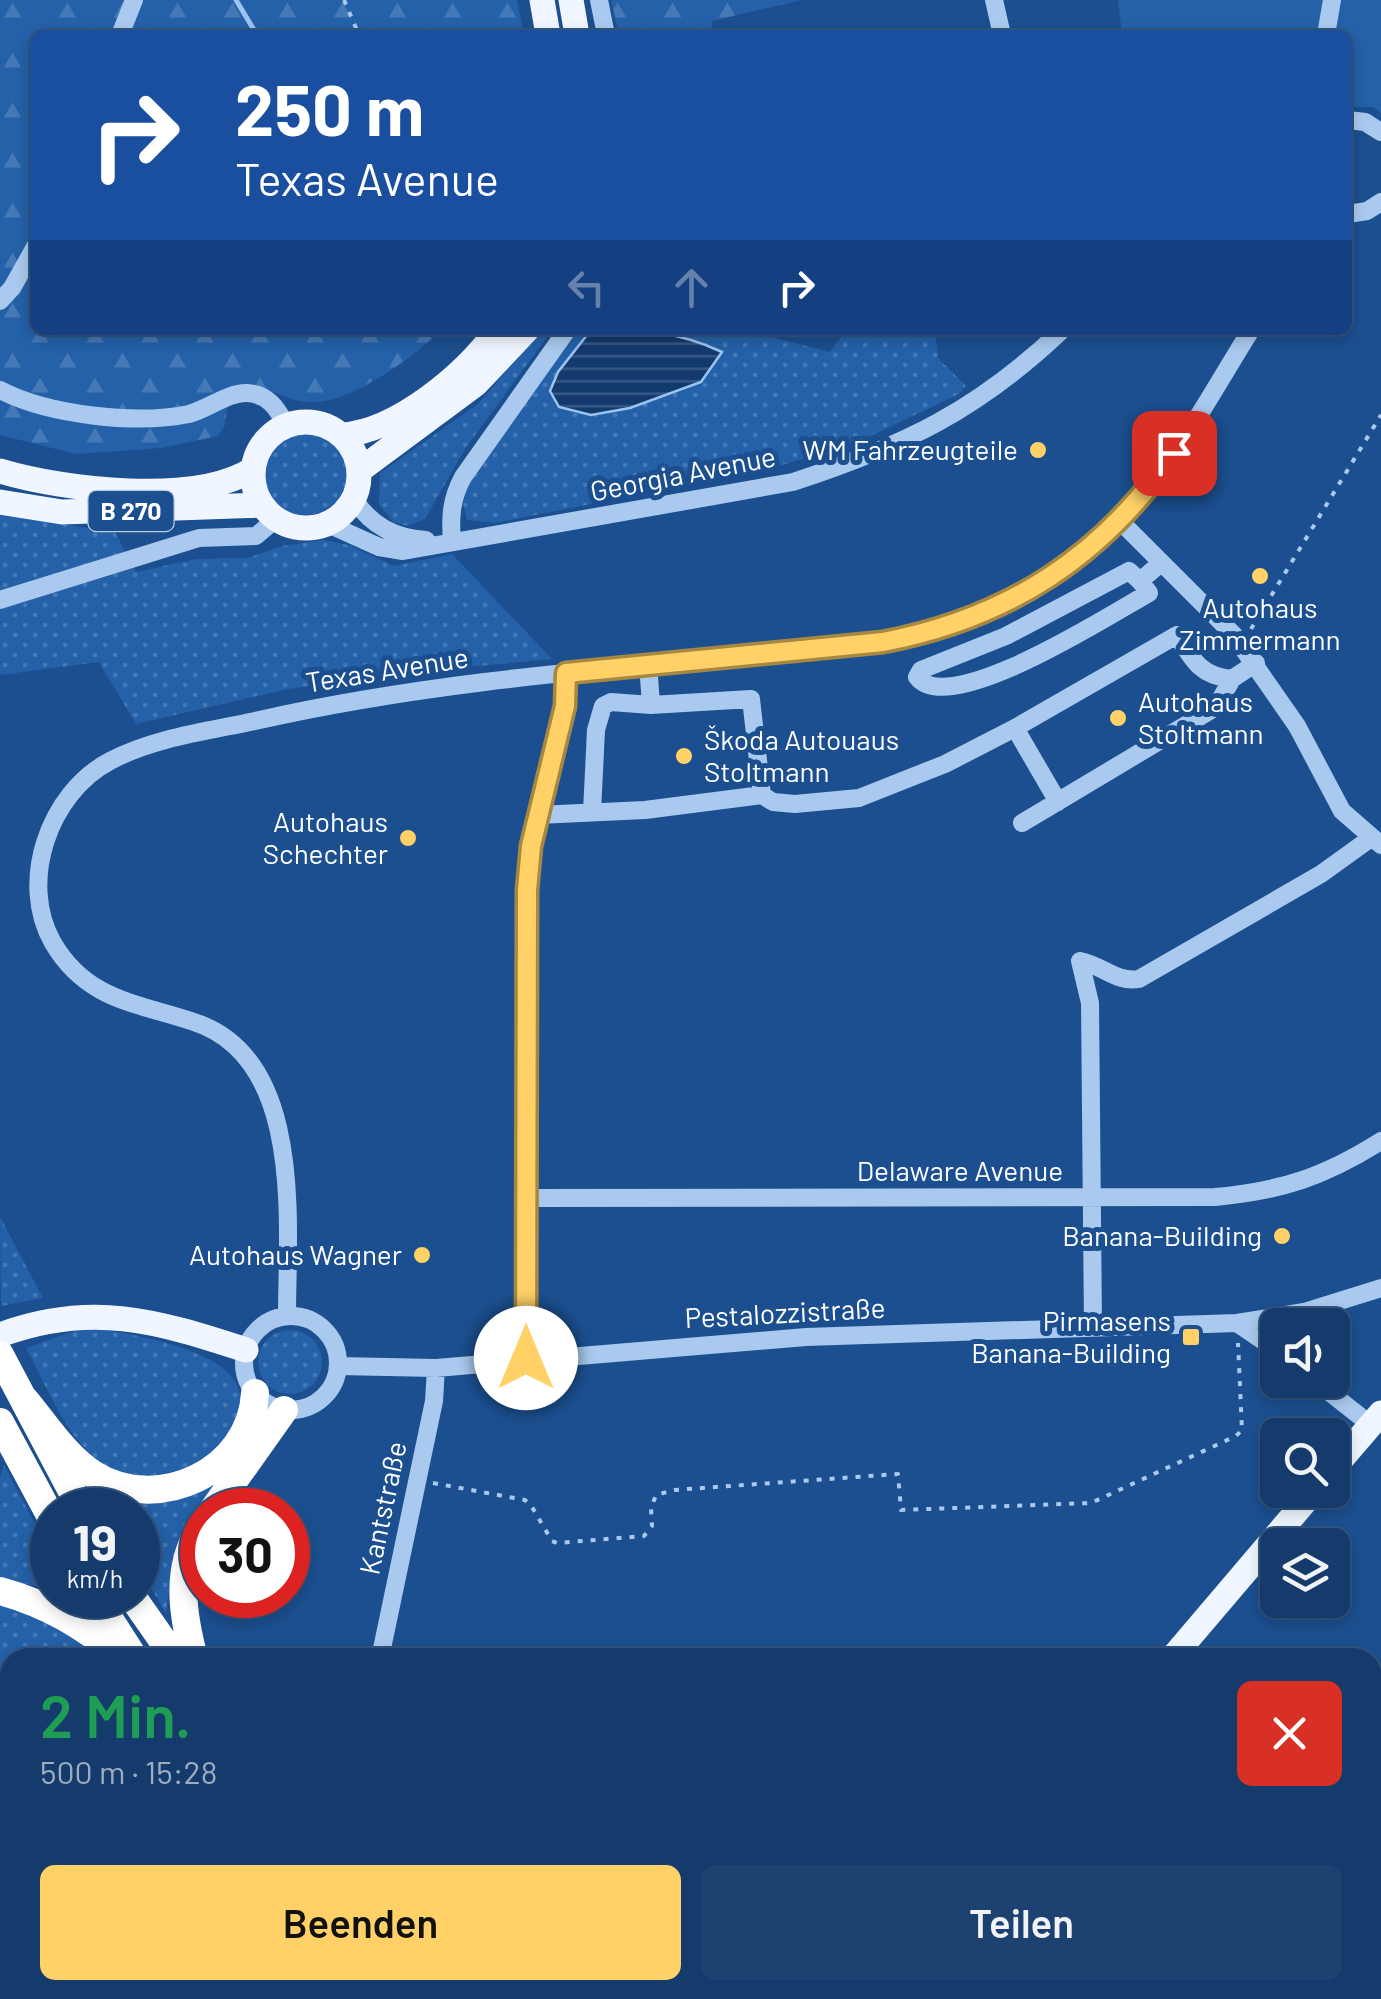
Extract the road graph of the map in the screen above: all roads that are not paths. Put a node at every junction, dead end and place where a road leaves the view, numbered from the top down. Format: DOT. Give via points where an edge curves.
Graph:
graph roads {
  1 [pos="134,0"];
  2 [pos="542,0"];
  3 [pos="571,0"];
  4 [pos="599,0"];
  5 [pos="994,0"];
  6 [pos="1332,0"];
  7 [pos="122,30"];
  8 [pos="547,30"];
  9 [pos="576,30"];
  10 [pos="605,30"];
  11 [pos="1001,30"];
  12 [pos="1327,30"];
  13 [pos="1352,120"];
  14 [pos="1381,132"];
  15 [pos="1381,202"];
  16 [pos="1352,213"];
  17 [pos="30,256"];
  18 [pos="0,301"];
  19 [pos="494,335"];
  20 [pos="522,335"];
  21 [pos="562,335"];
  22 [pos="1056,335"];
  23 [pos="1248,335"];
  24 [pos="0,390"];
  25 [pos="286,425"];
  26 [pos="342,435"];
  27 [pos="253,469"];
  28 [pos="360,470"];
  29 [pos="0,471"];
  30 [pos="354,499"];
  31 [pos="0,502"];
  32 [pos="269,512"];
  33 [pos="1120,521"];
  34 [pos="328,524"];
  35 [pos="452,542"];
  36 [pos="1161,563"];
  37 [pos="1140,582"];
  38 [pos="0,600"];
  39 [pos="648,663"];
  40 [pos="1256,664"];
  41 [pos="566,673"];
  42 [pos="1232,680"];
  43 [pos="650,706"];
  44 [pos="1015,728"];
  45 [pos="762,796"];
  46 [pos="1058,802"];
  47 [pos="592,812"];
  48 [pos="538,815"];
  49 [pos="1022,823"];
  50 [pos="1376,841"];
  51 [pos="1381,1141"];
  52 [pos="527,1198"];
  53 [pos="1092,1198"];
  54 [pos="1381,1288"];
  55 [pos="288,1316"];
  56 [pos="1237,1324"];
  57 [pos="1093,1328"];
  58 [pos="0,1334"];
  59 [pos="1260,1340"];
  60 [pos="246,1350"];
  61 [pos="0,1354"];
  62 [pos="526,1358"];
  63 [pos="338,1366"];
  64 [pos="436,1368"];
  65 [pos="255,1394"];
  66 [pos="1343,1398"];
  67 [pos="24,1400"];
  68 [pos="284,1410"];
  69 [pos="1376,1419"];
  70 [pos="0,1422"];
  71 [pos="1350,1449"];
  72 [pos="35,1488"];
  73 [pos="70,1488"];
  74 [pos="229,1488"];
  75 [pos="1300,1508"];
  76 [pos="0,1591"];
  77 [pos="109,1618"];
  78 [pos="147,1618"];
  79 [pos="185,1618"];
  80 [pos="110,1648"];
  81 [pos="128,1648"];
  82 [pos="168,1648"];
  83 [pos="192,1648"];
  84 [pos="382,1648"];
  85 [pos="1181,1648"];
  1 -- 7 [label="street"];
  2 -- 8 [label="main road"];
  3 -- 9 [label="main road"];
  4 -- 10 [label="street"];
  5 -- 11 [label="street"];
  6 -- 12 [label="street"];
  13 -- 14 [label="street"];
  15 -- 16 [label="street"];
  17 -- 18 [label="street"];
  19 -- 26 [label="main road" via="468,366 426,398 375,428"];
  20 -- 28 [label="main road" via="476,384"];
  21 -- 35 [label="street" via="462,477 450,516"];
  22 -- 35 [label="street, Georgia Avenue" via="958,413 850,463 729,495"];
  23 -- 33 [label="street, Texas Avenue" via="1164,468"];
  24 -- 25 [label="street" via="105,418 187,414 250,393 274,403"];
  25 -- 26 [label="main road" via="310,421"];
  25 -- 27 [label="main road" via="267,438"];
  26 -- 28 [label="main road"];
  27 -- 29 [label="main road, B 270" via="215,485 142,490 95,489"];
  27 -- 32 [label="main road"];
  28 -- 30 [label="main road"];
  30 -- 34 [label="main road"];
  30 -- 35 [label="street, Georgia Avenue" via="386,530"];
  31 -- 32 [label="main road, B 270" via="62,512"];
  32 -- 34 [label="main road" via="301,528"];
  32 -- 38 [label="street" via="261,534 248,539 199,538"];
  33 -- 36 [label="street"];
  33 -- 39 [label="street, Texas Avenue" via="1033,590 920,635"];
  34 -- 35 [label="street, Georgia Avenue" via="392,550"];
  36 -- 37 [label="street"];
  36 -- 40 [label="street"];
  37 -- 37 [label="street" via="1129,570 917,676 937,689 1012,667 1149,593"];
  39 -- 41 [label="street, Texas Avenue"];
  39 -- 43 [label="street"];
  40 -- 42 [label="street"];
  40 -- 50 [label="street" via="1342,811"];
  41 -- 48 [label="street" via="565,706"];
  41 -- 55 [label="street, Texas Avenue" via="338,705 173,739 110,760 58,810 40,865 39,894 54,944 94,986 120,1002 197,1022 217,1034 241,1052 276,1110 286,1189"];
  42 -- 44 [label="street" via="1212,678 1196,666 1177,635"];
  42 -- 46 [label="street" via="1216,707"];
  43 -- 45 [label="street" via="750,698"];
  43 -- 47 [label="street" via="603,706"];
  44 -- 45 [label="street" via="859,798 795,804"];
  44 -- 46 [label="street"];
  45 -- 47 [label="street"];
  46 -- 49 [label="street"];
  47 -- 48 [label="street"];
  48 -- 52 [label="street" via="527,890"];
  50 -- 53 [label="street" via="1139,979 1116,978 1080,961 1090,1004"];
  51 -- 53 [label="street, Delaware Avenue" via="1320,1176 1256,1194"];
  52 -- 53 [label="street, Delaware Avenue"];
  52 -- 62 [label="street"];
  53 -- 57 [label="street"];
  54 -- 56 [label="street, Pestalozzistraße"];
  55 -- 60 [label="street" via="262,1326"];
  55 -- 63 [label="street" via="324,1330"];
  56 -- 57 [label="street, Pestalozzistraße"];
  56 -- 59 [label="street"];
  57 -- 62 [label="street, Pestalozzistraße" via="806,1337"];
  58 -- 60 [label="main road" via="65,1316 130,1318"];
  60 -- 65 [label="street" via="247,1380"];
  61 -- 67 [label="highway"];
  62 -- 64 [label="street, Pestalozzistraße"];
  63 -- 64 [label="street, Pestalozzistraße"];
  63 -- 68 [label="street" via="326,1395 299,1410"];
  64 -- 84 [label="street, Kantstraße"];
  65 -- 67 [label="highway" via="250,1421 230,1455 197,1478 159,1489 116,1485 92,1474"];
  65 -- 68 [label="street"];
  66 -- 69 [label="street"];
  67 -- 73 [label="highway"];
  68 -- 74 [label="highway"];
  69 -- 71 [label="main road"];
  70 -- 72 [label="highway"];
  75 -- 85 [label="main road"];
  76 -- 80 [label="highway" via="64,1614"];
  77 -- 81 [label="highway"];
  78 -- 82 [label="highway"];
  79 -- 83 [label="highway"];
}
